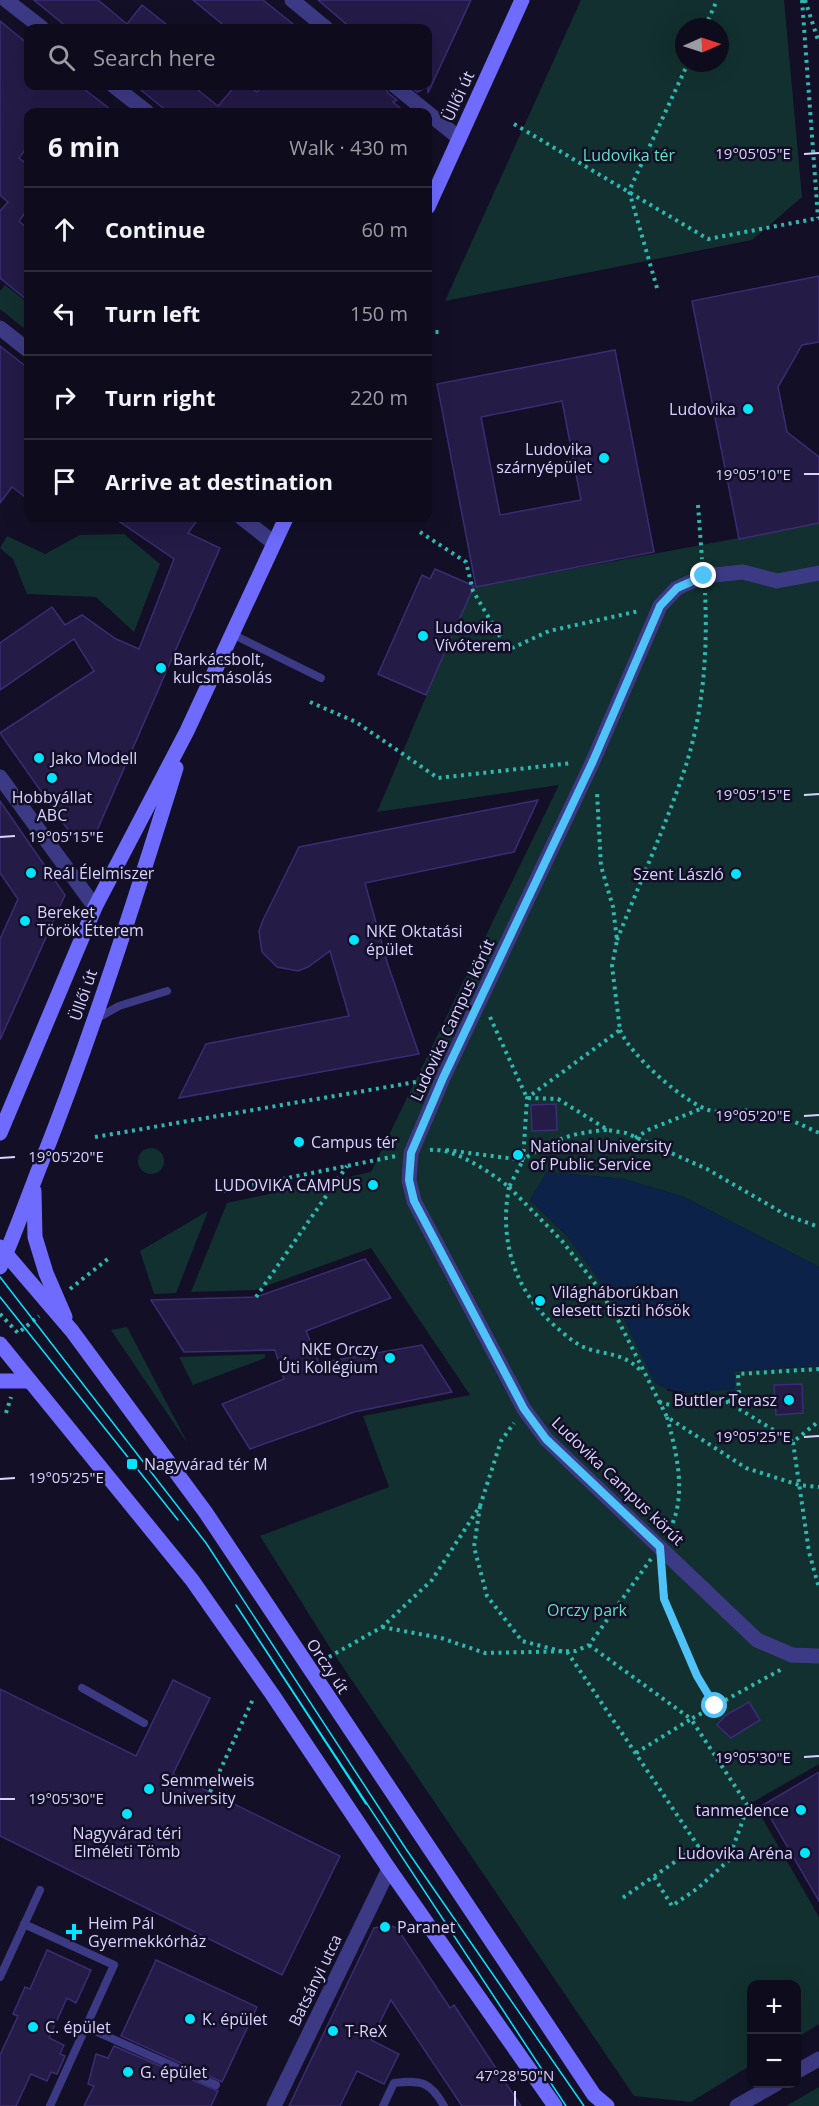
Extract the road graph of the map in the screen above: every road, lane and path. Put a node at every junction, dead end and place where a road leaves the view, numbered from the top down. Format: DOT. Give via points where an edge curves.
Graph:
graph roads {
  1 [pos="6,0"];
  2 [pos="292,0"];
  3 [pos="522,0"];
  4 [pos="717,0"];
  5 [pos="804,0"];
  6 [pos="709,18"];
  7 [pos="37,24"];
  8 [pos="321,24"];
  9 [pos="819,43"];
  10 [pos="684,72"];
  11 [pos="119,90"];
  12 [pos="400,90"];
  13 [pos="142,108"];
  14 [pos="422,108"];
  15 [pos="432,116"];
  16 [pos="514,124"];
  17 [pos="459,138"];
  18 [pos="629,191"];
  19 [pos="432,198"];
  20 [pos="819,218"];
  21 [pos="657,288"];
  22 [pos="0,328"];
  23 [pos="432,332"];
  24 [pos="441,332"];
  25 [pos="24,347"];
  26 [pos="698,505"];
  27 [pos="247,522"];
  28 [pos="284,522"];
  29 [pos="420,532"];
  30 [pos="274,543"];
  31 [pos="819,573"];
  32 [pos="704,576"];
  33 [pos="660,606"];
  34 [pos="232,634"];
  35 [pos="321,678"];
  36 [pos="310,702"];
  37 [pos="187,731"];
  38 [pos="593,761"];
  39 [pos="0,777"];
  40 [pos="597,790"];
  41 [pos="95,907"];
  42 [pos="617,940"];
  43 [pos="167,991"];
  44 [pos="482,999"];
  45 [pos="94,1020"];
  46 [pos="620,1030"];
  47 [pos="443,1078"];
  48 [pos="527,1098"];
  49 [pos="704,1108"];
  50 [pos="4,1114"];
  51 [pos="608,1130"];
  52 [pos="0,1133"];
  53 [pos="819,1133"];
  54 [pos="95,1137"];
  55 [pos="635,1138"];
  56 [pos="439,1149"];
  57 [pos="411,1153"];
  58 [pos="524,1160"];
  59 [pos="347,1165"];
  60 [pos="34,1182"];
  61 [pos="509,1187"];
  62 [pos="223,1191"];
  63 [pos="819,1227"];
  64 [pos="2,1256"];
  65 [pos="109,1258"];
  66 [pos="92,1270"];
  67 [pos="256,1298"];
  68 [pos="72,1331"];
  69 [pos="0,1344"];
  70 [pos="819,1369"];
  71 [pos="643,1372"];
  72 [pos="0,1381"];
  73 [pos="30,1381"];
  74 [pos="11,1397"];
  75 [pos="659,1402"];
  76 [pos="728,1402"];
  77 [pos="524,1409"];
  78 [pos="6,1413"];
  79 [pos="667,1417"];
  80 [pos="819,1421"];
  81 [pos="793,1442"];
  82 [pos="799,1485"];
  83 [pos="819,1487"];
  84 [pos="480,1506"];
  85 [pos="660,1547"];
  86 [pos="819,1588"];
  87 [pos="382,1627"];
  88 [pos="589,1645"];
  89 [pos="568,1653"];
  90 [pos="819,1656"];
  91 [pos="329,1657"];
  92 [pos="784,1668"];
  93 [pos="262,1680"];
  94 [pos="82,1688"];
  95 [pos="715,1706"];
  96 [pos="691,1719"];
  97 [pos="144,1723"];
  98 [pos="636,1753"];
  99 [pos="210,1792"];
  100 [pos="389,1869"];
  101 [pos="654,1876"];
  102 [pos="39,1890"];
  103 [pos="621,1899"];
  104 [pos="24,1924"];
  105 [pos="0,1977"];
  106 [pos="86,2026"];
  107 [pos="819,2059"];
  108 [pos="801,2069"];
  109 [pos="216,2085"];
  110 [pos="769,2088"];
  111 [pos="50,2106"];
  112 [pos="274,2106"];
  113 [pos="383,2106"];
  114 [pos="444,2106"];
  115 [pos="555,2106"];
  116 [pos="607,2106"];
  117 [pos="737,2106"];
  1 -- 7 [label="street"];
  2 -- 8 [label="street"];
  3 -- 17 [label="street, Üllői út"];
  4 -- 6 [label="path"];
  5 -- 9 [label="path"];
  5 -- 20 [label="path"];
  10 -- 18 [label="path"];
  11 -- 13 [label="street"];
  12 -- 14 [label="street"];
  15 -- 17 [label="street"];
  16 -- 18 [label="path"];
  17 -- 19 [label="street, Üllői út"];
  18 -- 20 [label="path" via="708,239"];
  18 -- 21 [label="path"];
  22 -- 25 [label="street"];
  23 -- 24 [label="path"];
  26 -- 32 [label="path"];
  27 -- 30 [label="street"];
  28 -- 30 [label="street, Üllői út"];
  29 -- 33 [label="path" via="466,562 472,591 508,650 549,631"];
  30 -- 34 [label="street, Üllői út"];
  31 -- 32 [label="street, Ludovika Campus körút" via="777,581 743,572"];
  32 -- 33 [label="street, Ludovika Campus körút" via="677,588"];
  32 -- 42 [label="path" via="703,692 684,772"];
  33 -- 38 [label="street, Ludovika Campus körút"];
  34 -- 35 [label="lane"];
  34 -- 37 [label="street, Üllői út"];
  36 -- 38 [label="path" via="356,722 438,778"];
  37 -- 41 [label="street, Üllői út"];
  37 -- 45 [label="street, Üllői út"];
  38 -- 44 [label="street, Ludovika Campus körút"];
  39 -- 41 [label="street"];
  40 -- 42 [label="path" via="601,866 613,907"];
  41 -- 50 [label="street, Üllői út"];
  42 -- 46 [label="path" via="612,966"];
  43 -- 45 [label="lane" via="118,1006"];
  44 -- 47 [label="street, Ludovika Campus körút"];
  44 -- 48 [label="path"];
  45 -- 60 [label="street, Üllői út"];
  46 -- 48 [label="path"];
  46 -- 49 [label="path" via="639,1059"];
  47 -- 54 [label="path"];
  47 -- 57 [label="street, Ludovika Campus körút"];
  48 -- 51 [label="path" via="558,1099"];
  48 -- 58 [label="path"];
  49 -- 53 [label="path" via="754,1111 793,1120"];
  49 -- 55 [label="path"];
  50 -- 52 [label="street, Üllői út"];
  51 -- 55 [label="path"];
  51 -- 58 [label="path" via="565,1137 544,1145"];
  55 -- 63 [label="path" via="707,1169 786,1215"];
  56 -- 57 [label="path"];
  56 -- 58 [label="path"];
  56 -- 61 [label="path" via="472,1163"];
  57 -- 59 [label="path"];
  57 -- 77 [label="street, Ludovika Campus körút" via="409,1180 414,1201"];
  58 -- 61 [label="path"];
  59 -- 62 [label="path"];
  59 -- 67 [label="path"];
  60 -- 64 [label="street, Üllői út"];
  60 -- 68 [label="street" via="34,1237"];
  61 -- 71 [label="path" via="562,1241 597,1286"];
  61 -- 71 [label="path" via="506,1238 512,1264 530,1299 575,1342 625,1357"];
  64 -- 68 [label="street, Orczy út"];
  65 -- 66 [label="path"];
  68 -- 116 [label="street, Orczy út" via="206,1513 587,2085"];
  69 -- 73 [label="street"];
  70 -- 76 [label="path" via="738,1374 739,1395"];
  71 -- 75 [label="path"];
  72 -- 73 [label="street"];
  73 -- 93 [label="street" via="192,1580"];
  74 -- 78 [label="path"];
  75 -- 76 [label="path" via="674,1406"];
  75 -- 79 [label="path"];
  76 -- 81 [label="path"];
  77 -- 84 [label="path" via="501,1441"];
  77 -- 85 [label="street, Ludovika Campus körút" via="546,1439"];
  79 -- 82 [label="path" via="746,1468"];
  79 -- 85 [label="path" via="680,1487 676,1517"];
  80 -- 81 [label="path"];
  81 -- 82 [label="path"];
  82 -- 83 [label="path"];
  82 -- 86 [label="path"];
  84 -- 87 [label="path" via="432,1580"];
  84 -- 89 [label="path" via="474,1546 487,1596 522,1641"];
  85 -- 88 [label="path"];
  85 -- 90 [label="street, Ludovika Campus körút" via="757,1640 792,1655"];
  85 -- 95 [label="path" via="664,1599 697,1676"];
  87 -- 89 [label="path" via="441,1638 484,1653"];
  87 -- 91 [label="path"];
  88 -- 89 [label="path"];
  88 -- 96 [label="path"];
  89 -- 98 [label="path"];
  92 -- 95 [label="path"];
  93 -- 99 [label="path"];
  93 -- 100 [label="street"];
  94 -- 97 [label="lane"];
  95 -- 96 [label="path"];
  96 -- 98 [label="path"];
  96 -- 101 [label="path" via="748,1806 728,1861 698,1888 672,1906"];
  98 -- 101 [label="path" via="698,1846"];
  100 -- 112 [label="street, Batsányi utca"];
  100 -- 115 [label="street"];
  101 -- 103 [label="path"];
  102 -- 104 [label="lane"];
  104 -- 105 [label="lane"];
  104 -- 106 [label="lane" via="114,1965"];
  106 -- 109 [label="lane"];
  106 -- 111 [label="lane"];
  107 -- 108 [label="street"];
  110 -- 117 [label="street"];
  113 -- 114 [label="lane" via="394,2083 417,2080 435,2089"];
}
